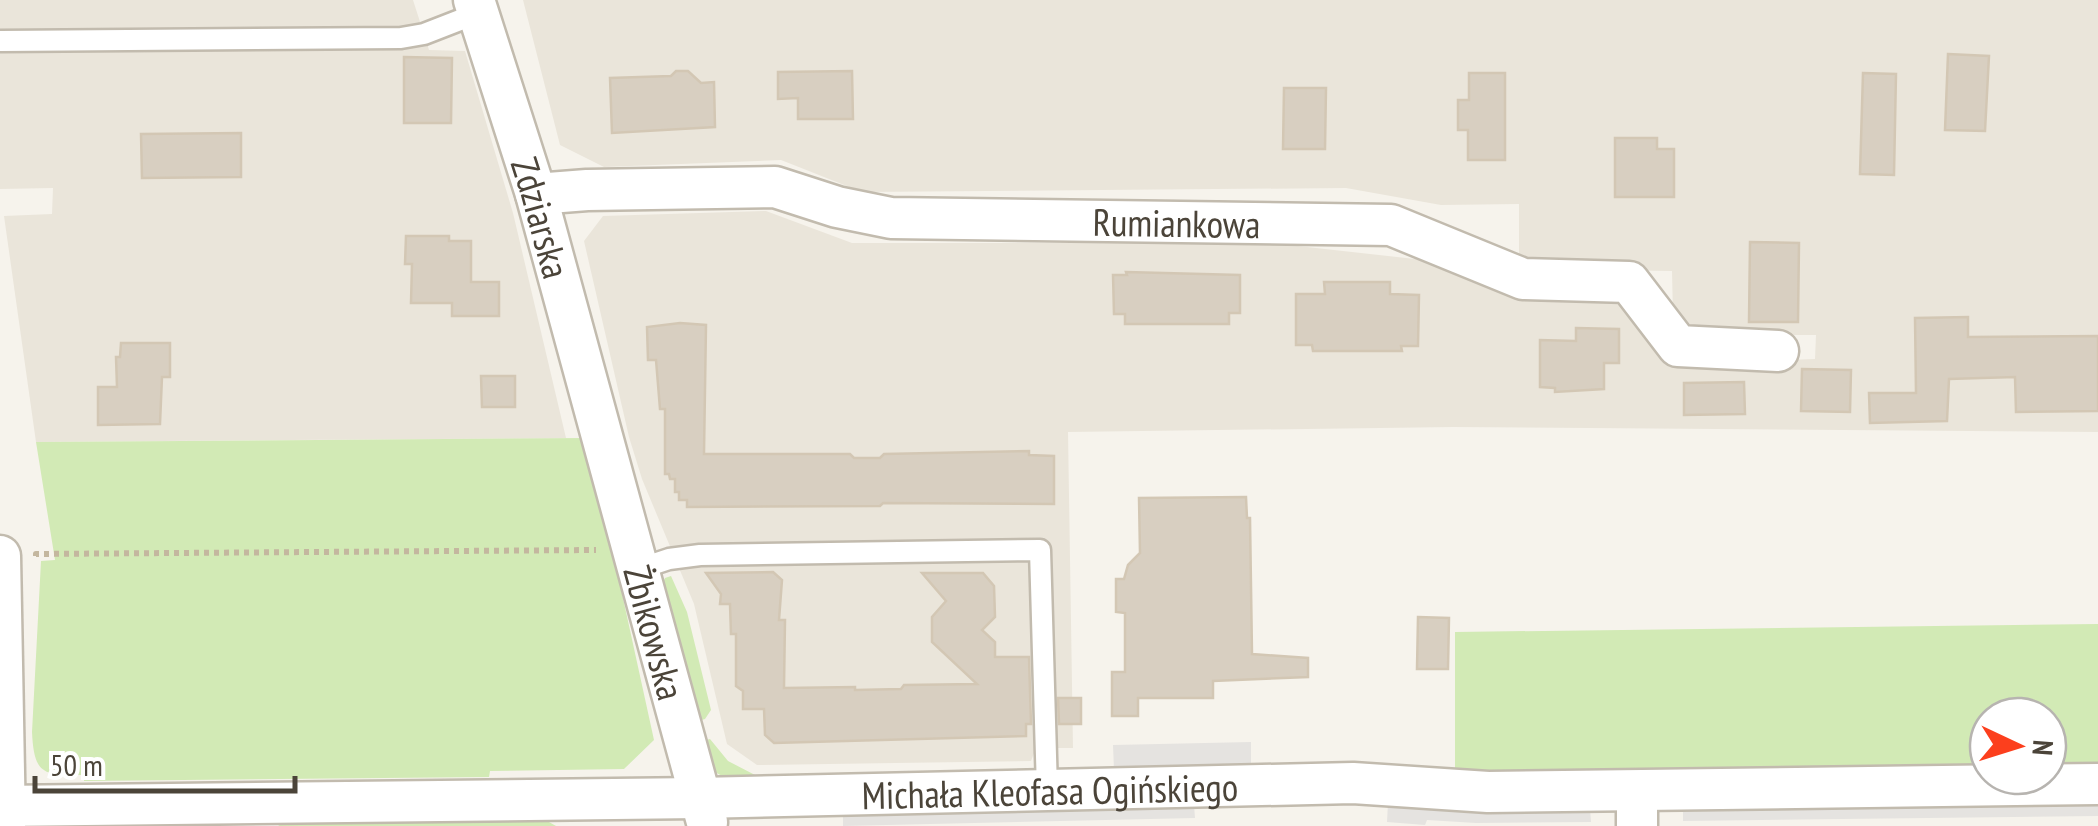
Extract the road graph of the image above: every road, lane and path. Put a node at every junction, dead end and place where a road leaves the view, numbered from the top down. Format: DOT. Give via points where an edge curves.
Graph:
graph roads {
  1 [pos="476,7"];
  2 [pos="1,40"];
  3 [pos="536,194"];
  4 [pos="1778,351"];
  5 [pos="602,438"];
  6 [pos="18,555"];
  7 [pos="626,560"];
  8 [pos="2098,784"];
  9 [pos="1047,790"];
  10 [pos="1637,808"];
  11 [pos="4,812"];
  12 [pos="703,812"];
  1 -- 2 [label="lane" via="424,34 401,38"];
  1 -- 3 [label="street, Zdziarska"];
  3 -- 4 [label="street, Rumiankowa" via="775,187 891,218 1392,224 1524,279 1629,282 1678,346"];
  3 -- 5 [label="street, Zdziarska"];
  5 -- 7 [label="street, Żbikowska"];
  6 -- 7 [label="path" via="544,548"];
  6 -- 11 [label="street"];
  7 -- 9 [label="lane" via="1040,550"];
  7 -- 12 [label="street, Żbikowska"];
  8 -- 10 [label="street, Michała Kleofasa Ogińskiego"];
  9 -- 10 [label="street, Michała Kleofasa Ogińskiego" via="1353,784"];
  9 -- 12 [label="street, Michała Kleofasa Ogińskiego"];
  11 -- 12 [label="street, Michała Kleofasa Ogińskiego"];
}
